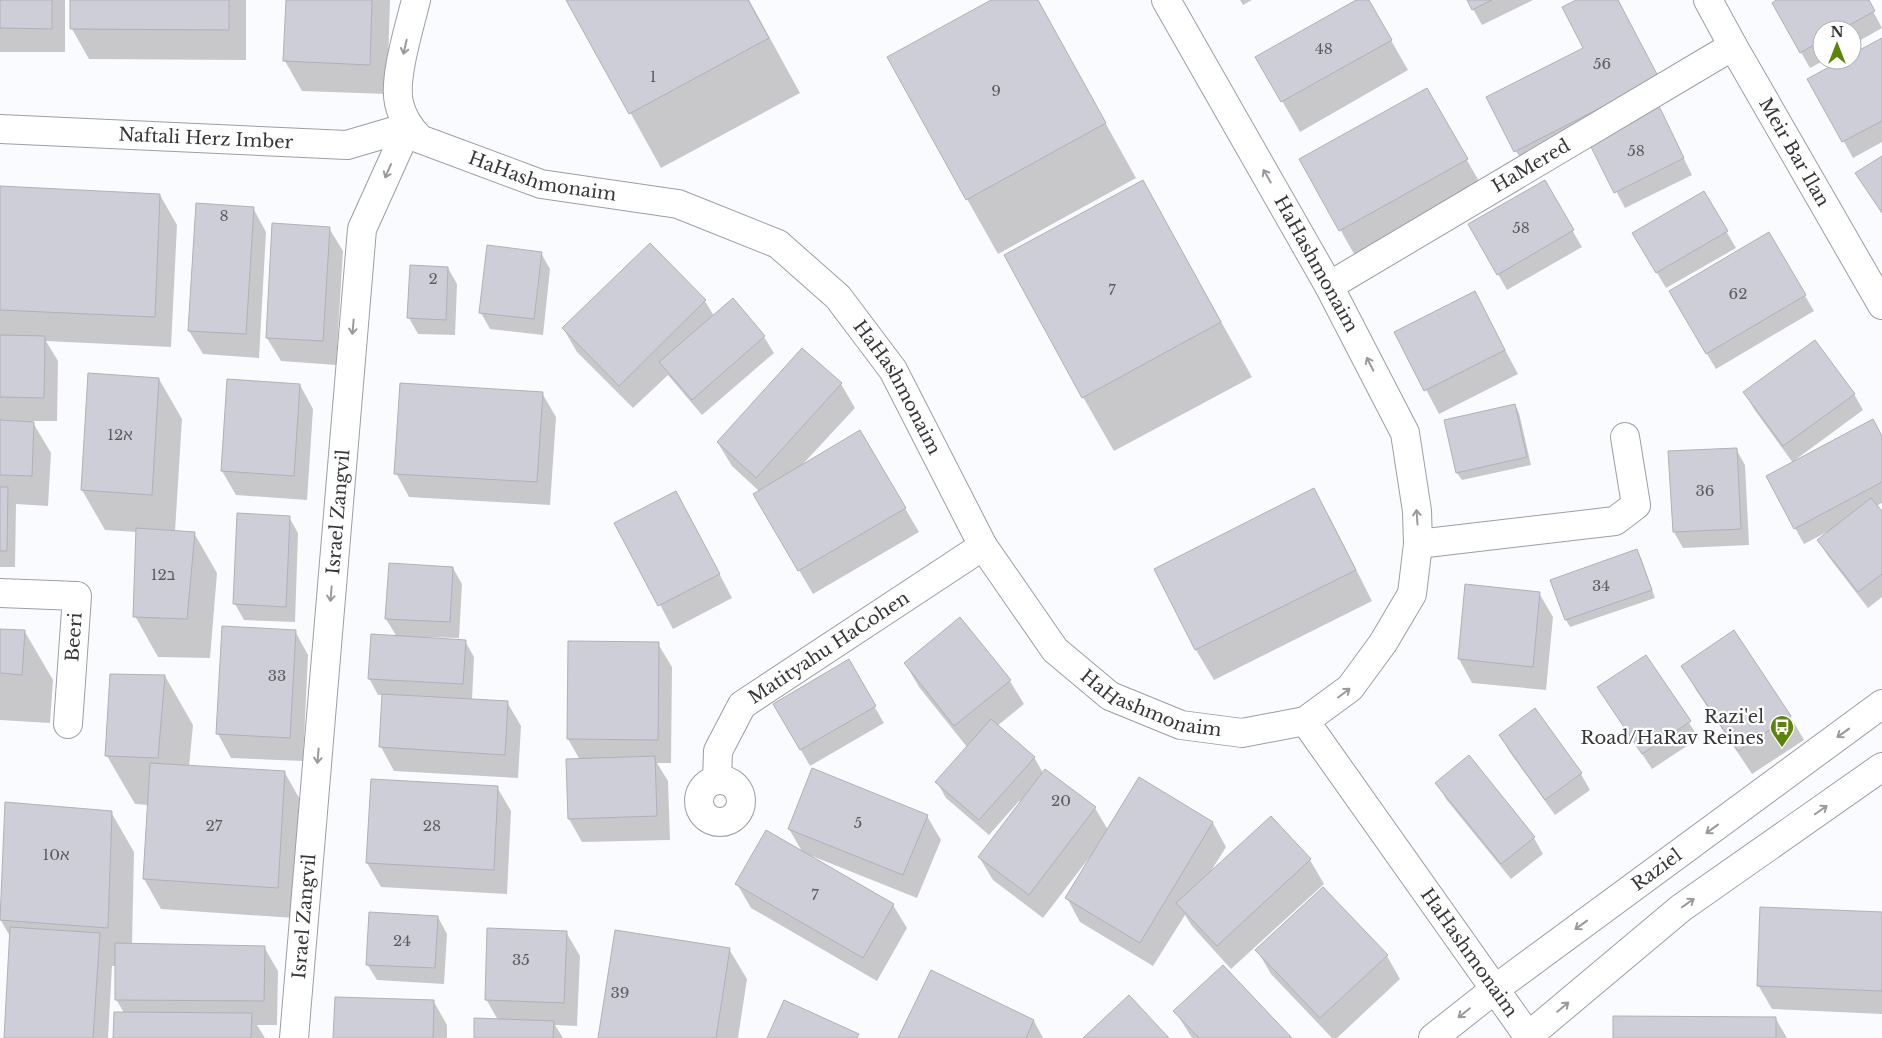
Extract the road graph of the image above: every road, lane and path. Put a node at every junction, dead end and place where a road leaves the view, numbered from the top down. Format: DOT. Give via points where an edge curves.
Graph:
graph roads {
  1 [pos="416,0"];
  2 [pos="1166,0"];
  3 [pos="1708,0"];
  4 [pos="1733,46"];
  5 [pos="408,126"];
  6 [pos="0,129"];
  7 [pos="1329,286"];
  8 [pos="1882,305"];
  9 [pos="1625,437"];
  10 [pos="1418,544"];
  11 [pos="983,546"];
  12 [pos="0,593"];
  13 [pos="1882,704"];
  14 [pos="1305,721"];
  15 [pos="68,724"];
  16 [pos="1882,767"];
  17 [pos="717,780"];
  18 [pos="1495,989"];
  19 [pos="1527,1037"];
  20 [pos="294,1038"];
  21 [pos="1433,1038"];
  1 -- 5 [label="street, one-way" via="399,71 398,102"];
  7 -- 2 [label="street, HaHashmonaim, one-way"];
  3 -- 4 [label="street, Meir Bar Ilan"];
  4 -- 7 [label="street, HaMered"];
  4 -- 8 [label="street, Meir Bar Ilan"];
  5 -- 6 [label="street, Naftali Herz Imber" via="347,145"];
  5 -- 11 [label="street, HaHashmonaim" via="420,139 540,184 678,204 778,244 838,297 893,370"];
  5 -- 20 [label="street, Israel Zangvil, one-way" via="362,229"];
  10 -- 7 [label="street, HaHashmonaim, one-way" via="1405,433"];
  9 -- 10 [label="street" via="1636,505 1615,521"];
  14 -- 10 [label="street, HaHashmonaim, one-way" via="1350,688 1383,643 1412,594"];
  11 -- 14 [label="street, HaHashmonaim" via="1055,650 1110,696 1181,725 1242,733"];
  11 -- 17 [label="street, Matityahu HaCohen" via="742,706 718,751"];
  12 -- 15 [label="street, Beeri" via="77,596"];
  13 -- 18 [label="street, Raziel, one-way"];
  14 -- 18 [label="street, HaHashmonaim"];
  19 -- 16 [label="street, one-way" via="1681,908"];
  18 -- 19 [label="street, HaHashmonaim"];
  18 -- 21 [label="street, Raziel, one-way"];
}
